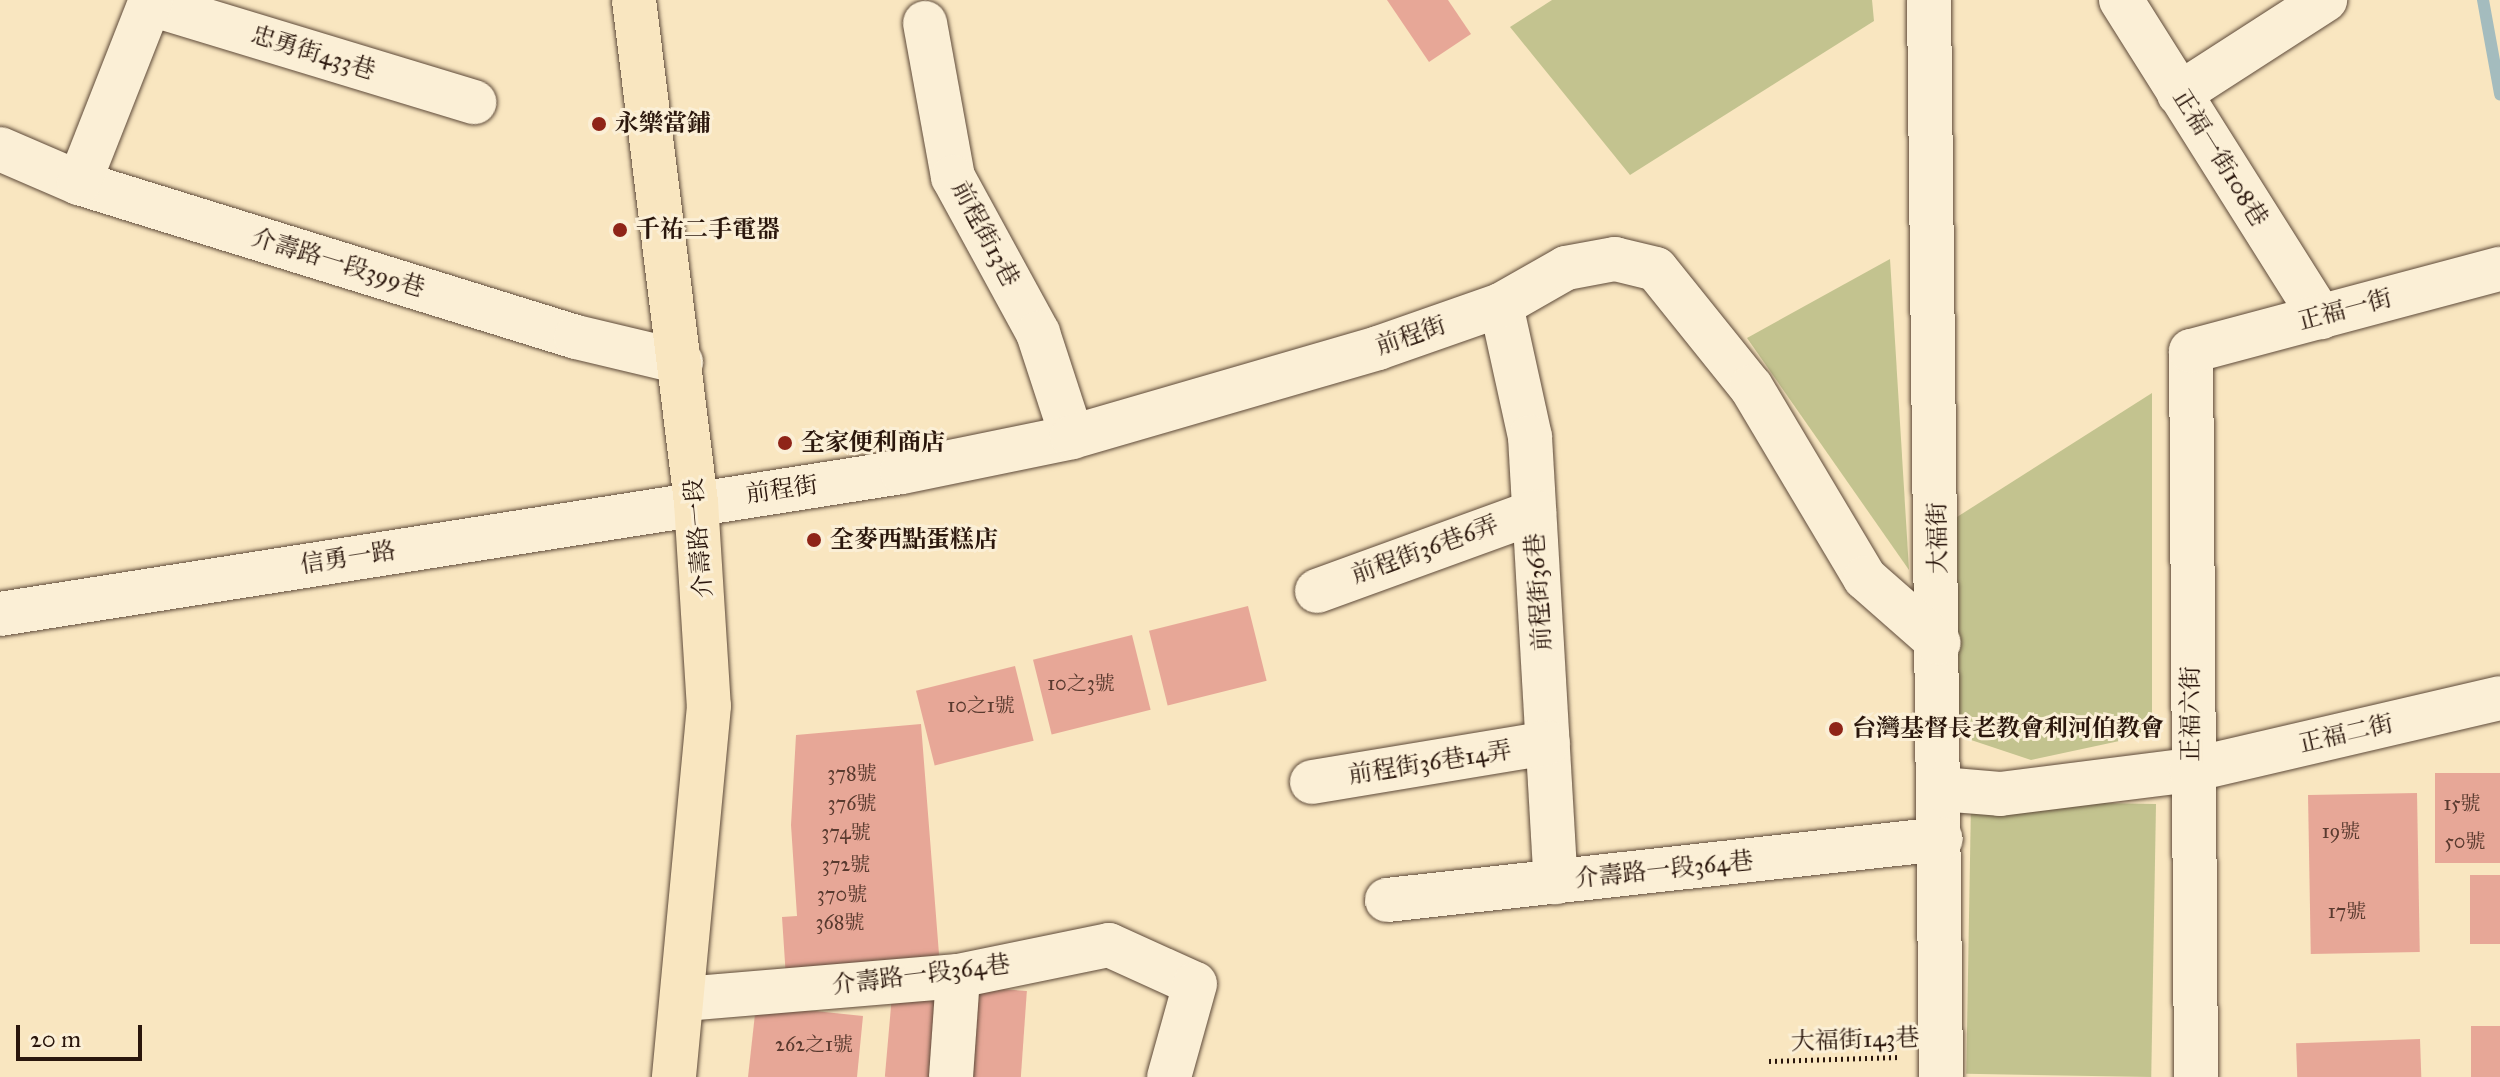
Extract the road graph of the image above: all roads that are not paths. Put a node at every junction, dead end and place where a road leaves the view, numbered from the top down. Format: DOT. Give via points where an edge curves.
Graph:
graph roads {
  1 [pos="634,0"];
  2 [pos="1929,0"];
  3 [pos="2121,0"];
  4 [pos="2325,0"];
  5 [pos="151,2"];
  6 [pos="925,23"];
  7 [pos="2179,94"];
  8 [pos="474,102"];
  9 [pos="0,149"];
  10 [pos="79,183"];
  11 [pos="2500,269"];
  12 [pos="1501,305"];
  13 [pos="2321,317"];
  14 [pos="2191,351"];
  15 [pos="681,362"];
  16 [pos="1072,437"];
  17 [pos="696,502"];
  18 [pos="1534,512"];
  19 [pos="1317,591"];
  20 [pos="0,614"];
  21 [pos="1939,643"];
  22 [pos="2500,698"];
  23 [pos="1548,743"];
  24 [pos="2191,770"];
  25 [pos="1312,782"];
  26 [pos="1941,789"];
  27 [pos="1941,839"];
  28 [pos="1556,882"];
  29 [pos="1387,900"];
  30 [pos="958,976"];
  31 [pos="684,999"];
  32 [pos="1941,1066"];
  33 [pos="674,1077"];
  34 [pos="951,1077"];
  35 [pos="1169,1077"];
  36 [pos="2196,1077"];
  1 -- 15 [label="main road, 介壽路一段"];
  2 -- 21 [label="street, 大福街"];
  3 -- 7 [label="street, 正福一街108巷"];
  4 -- 7 [label="street"];
  5 -- 8 [label="street, 忠勇街433巷"];
  5 -- 10 [label="street"];
  6 -- 16 [label="street, 前程街13巷" via="953,177 1038,333"];
  7 -- 13 [label="street, 正福一街108巷"];
  9 -- 10 [label="street, 介壽路一段399巷"];
  10 -- 15 [label="street, 介壽路一段399巷" via="576,337"];
  11 -- 13 [label="street, 正福一街"];
  12 -- 16 [label="street, 前程街" via="1378,348"];
  12 -- 18 [label="street, 前程街36巷" via="1530,437"];
  12 -- 21 [label="street, 前程街" via="1566,268 1615,259 1656,269 1751,387 1865,578"];
  13 -- 14 [label="street, 正福一街"];
  14 -- 24 [label="street, 正福六街"];
  15 -- 17 [label="main road, 介壽路一段"];
  16 -- 17 [label="street, 前程街" via="902,472"];
  17 -- 20 [label="street, 信勇一路"];
  17 -- 31 [label="main road, 介壽路一段" via="709,706"];
  18 -- 19 [label="street, 前程街36巷6弄"];
  18 -- 23 [label="street, 前程街36巷"];
  21 -- 26 [label="street, 大福街"];
  22 -- 24 [label="street, 正福二街"];
  23 -- 25 [label="street, 前程街36巷14弄"];
  23 -- 28 [label="street, 前程街36巷"];
  24 -- 26 [label="street, 正福二街" via="2000,794"];
  24 -- 36 [label="street, 正福六街"];
  26 -- 27 [label="street, 大福街"];
  27 -- 28 [label="street, 介壽路一段364巷"];
  27 -- 32 [label="street, 大福街"];
  28 -- 29 [label="street, 介壽路一段364巷"];
  30 -- 31 [label="street, 介壽路一段364巷"];
  30 -- 34 [label="street"];
  30 -- 35 [label="street, 介壽路一段364巷" via="1109,945 1195,984"];
  31 -- 33 [label="main road, 介壽路一段"];
}
